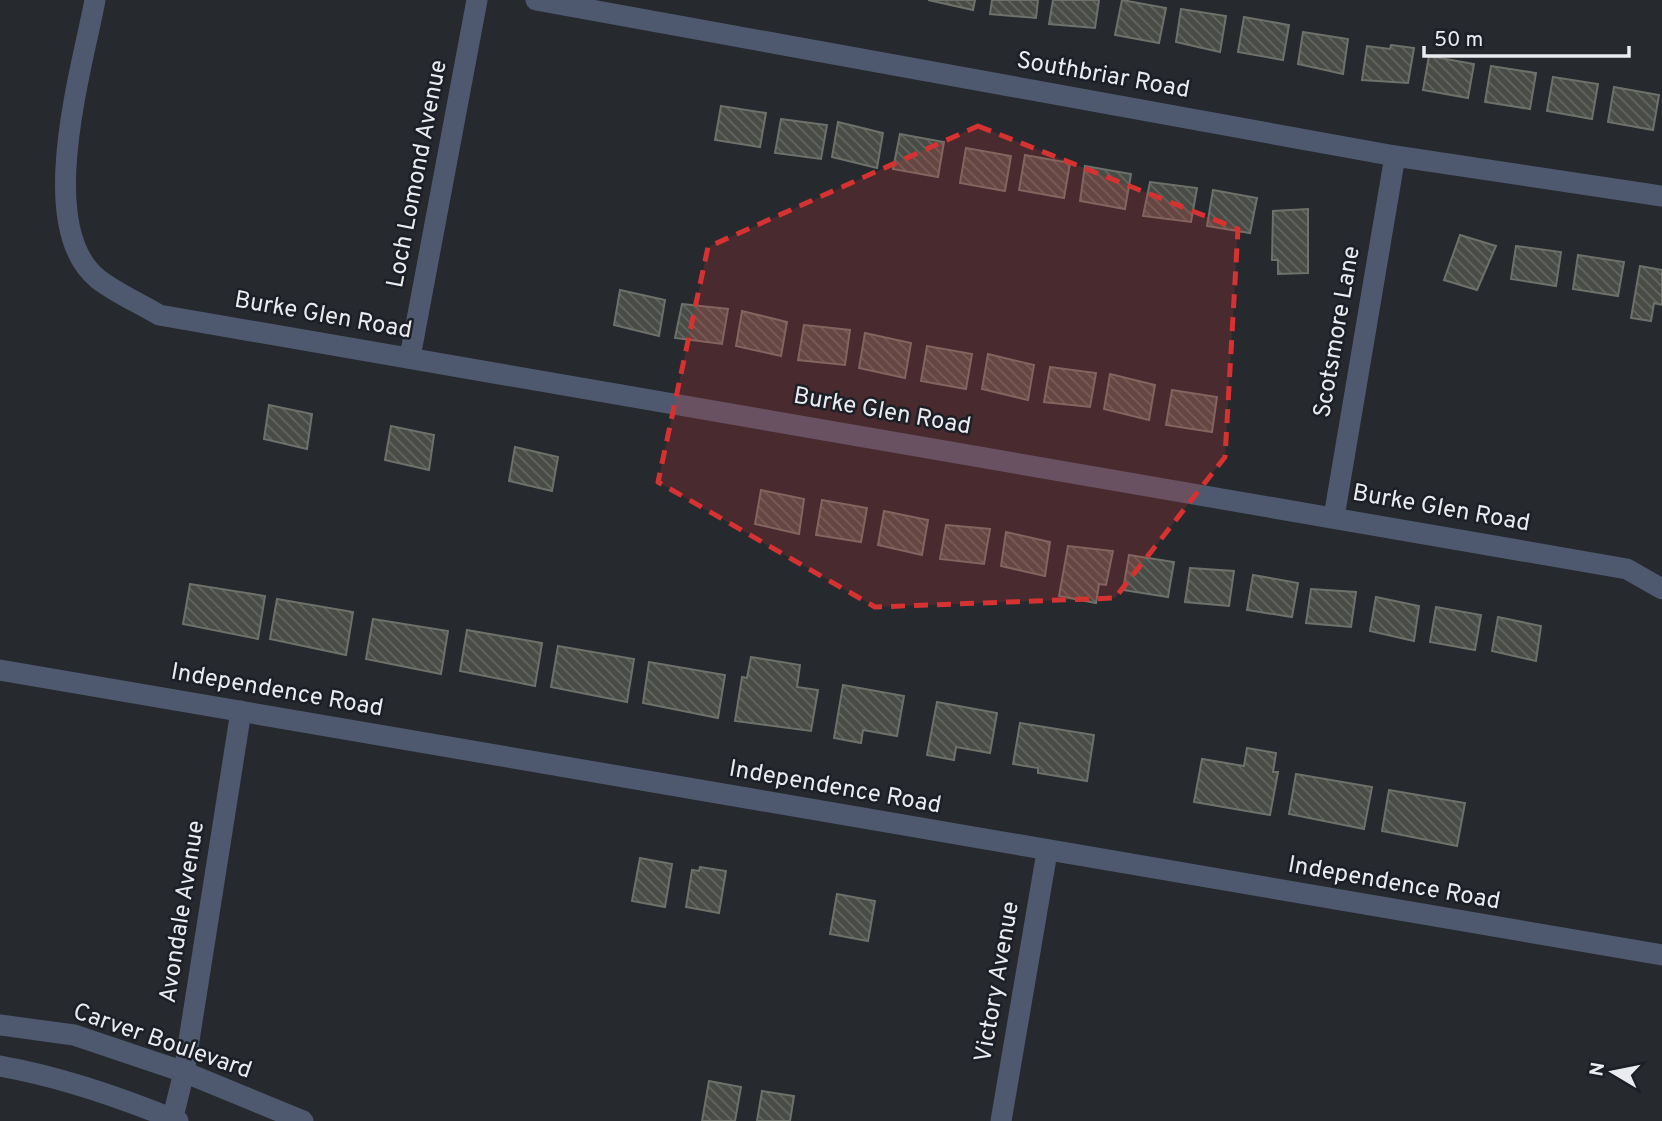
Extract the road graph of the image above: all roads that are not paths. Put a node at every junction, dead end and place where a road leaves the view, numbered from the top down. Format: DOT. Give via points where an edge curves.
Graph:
graph roads {
  1 [pos="94,0"];
  2 [pos="477,0"];
  3 [pos="536,0"];
  4 [pos="1395,156"];
  5 [pos="1662,196"];
  6 [pos="410,357"];
  7 [pos="1334,517"];
  8 [pos="1662,589"];
  9 [pos="0,670"];
  10 [pos="242,711"];
  11 [pos="1047,852"];
  12 [pos="1662,955"];
  13 [pos="0,1025"];
  14 [pos="0,1066"];
  15 [pos="184,1072"];
  16 [pos="174,1120"];
  17 [pos="303,1121"];
  18 [pos="1001,1121"];
  1 -- 6 [label="street, Burke Glen Road" via="63,183 76,251 97,279 159,315"];
  2 -- 6 [label="street, Loch Lomond Avenue"];
  3 -- 4 [label="street, Southbriar Road"];
  4 -- 5 [label="street, Southbriar Road"];
  4 -- 7 [label="street, Scotsmore Lane"];
  6 -- 7 [label="street, Burke Glen Road"];
  7 -- 8 [label="street, Burke Glen Road" via="1627,569"];
  9 -- 10 [label="street, Independence Road"];
  10 -- 11 [label="street, Independence Road"];
  10 -- 15 [label="street, Avondale Avenue"];
  11 -- 12 [label="street, Independence Road"];
  11 -- 18 [label="street, Victory Avenue"];
  13 -- 15 [label="street, Carver Boulevard" via="74,1035"];
  14 -- 16 [label="street" via="133,1101"];
  15 -- 16 [label="street, Avondale Avenue"];
  15 -- 17 [label="street, Carver Boulevard"];
}
